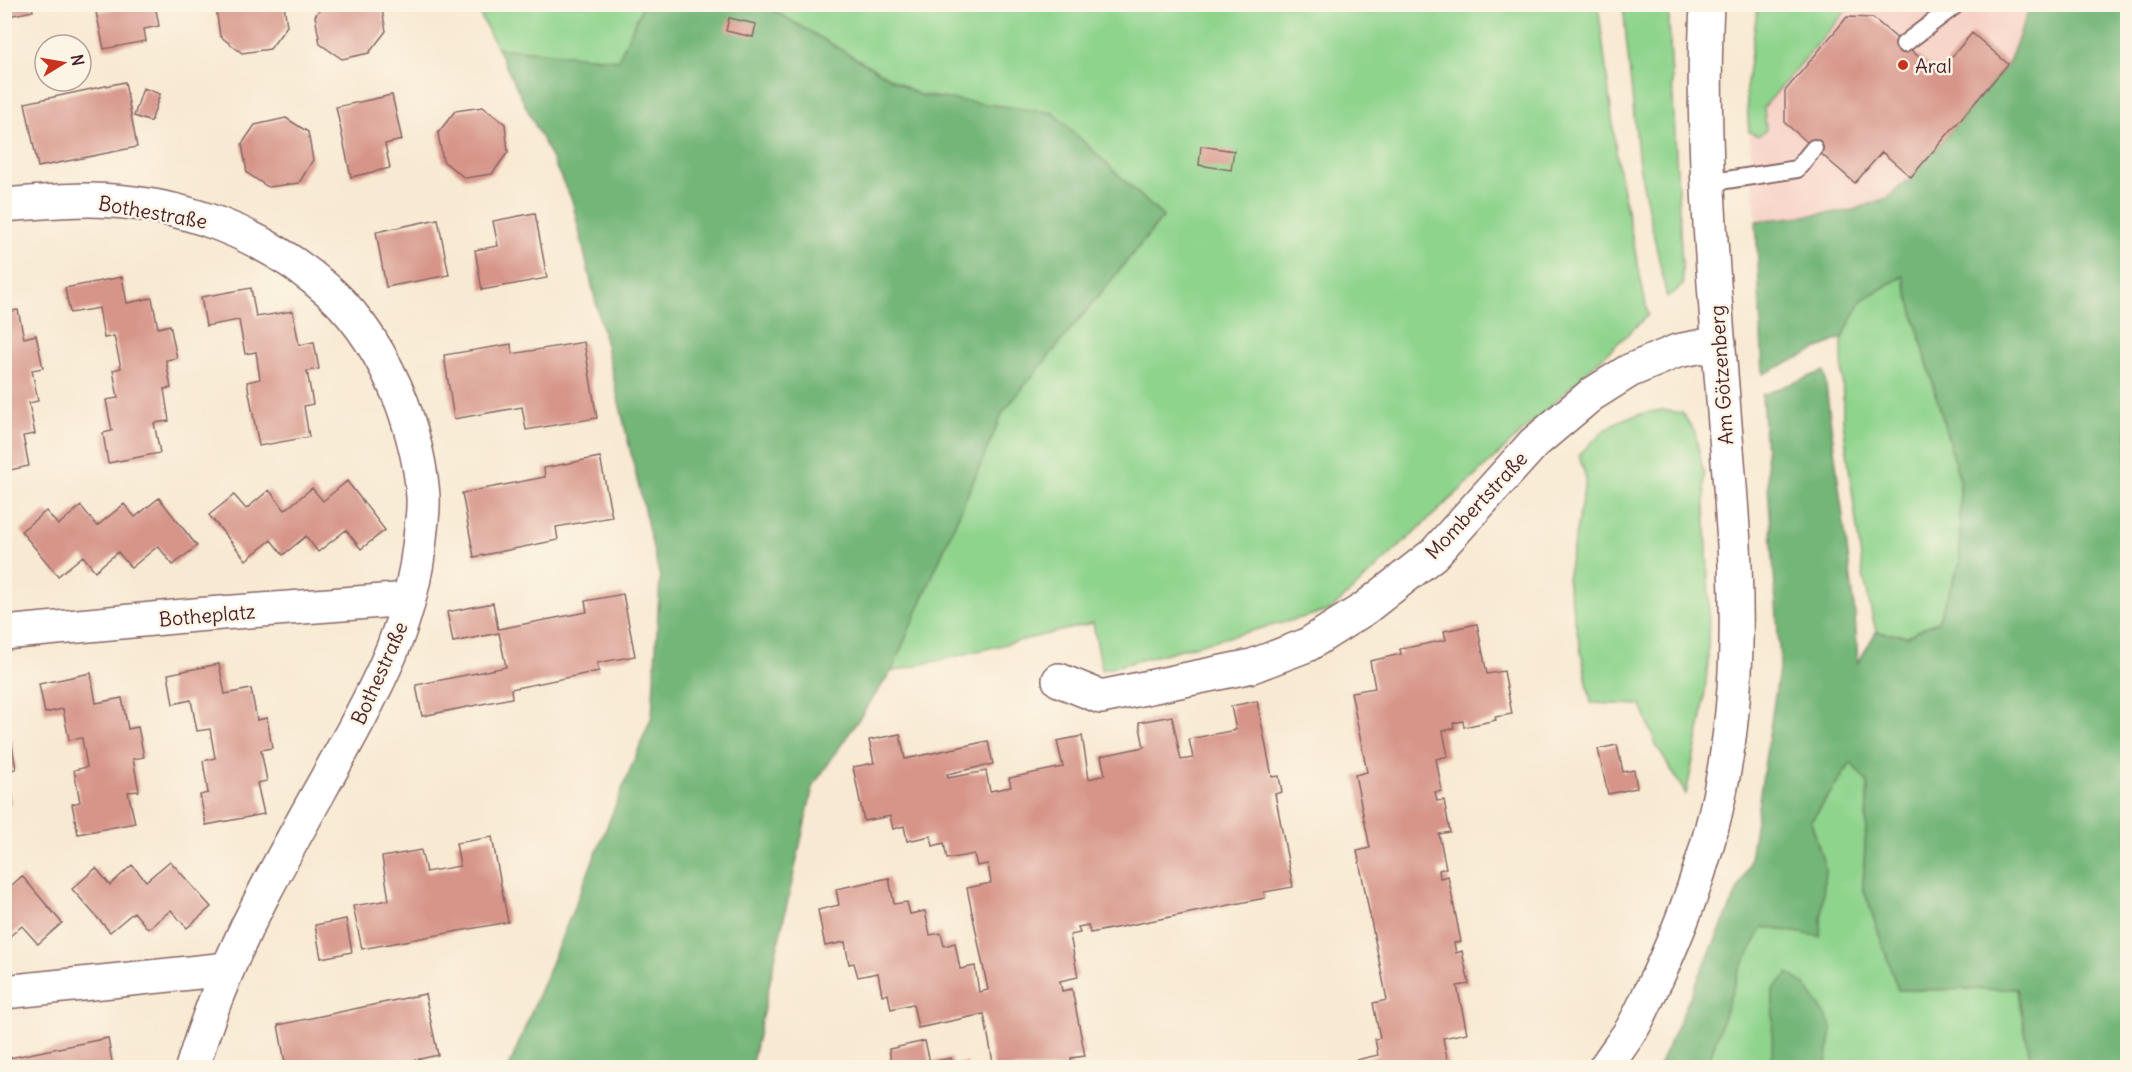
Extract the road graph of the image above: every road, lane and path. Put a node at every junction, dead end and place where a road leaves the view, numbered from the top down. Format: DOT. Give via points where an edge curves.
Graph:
graph roads {
  1 [pos="1707,4"];
  2 [pos="1957,4"];
  3 [pos="1904,44"];
  4 [pos="1814,148"];
  5 [pos="1707,183"];
  6 [pos="4,206"];
  7 [pos="1719,343"];
  8 [pos="410,599"];
  9 [pos="4,633"];
  10 [pos="1059,680"];
  11 [pos="228,969"];
  12 [pos="4,992"];
  13 [pos="192,1068"];
  14 [pos="1605,1068"];
  1 -- 5 [label="street, Am Götzenberg"];
  2 -- 3 [label="lane"];
  4 -- 5 [label="lane" via="1797,169"];
  5 -- 7 [label="street, Am Götzenberg"];
  6 -- 8 [label="street, Bothestraße" via="91,200 186,213 235,230 273,249 310,274 344,306 372,343 411,426 423,500"];
  7 -- 10 [label="street, Mombertstraße" via="1677,351 1629,371 1591,394 1534,443 1434,554 1364,609 1307,645 1252,666 1101,697"];
  7 -- 14 [label="street, Am Götzenberg" via="1735,556 1736,622 1734,688 1721,796 1707,852 1674,941 1632,1030"];
  8 -- 9 [label="street, Botheplatz"];
  8 -- 11 [label="street, Bothestraße" via="378,684 262,896"];
  11 -- 12 [label="street"];
  11 -- 13 [label="street, Bothestraße"];
}
